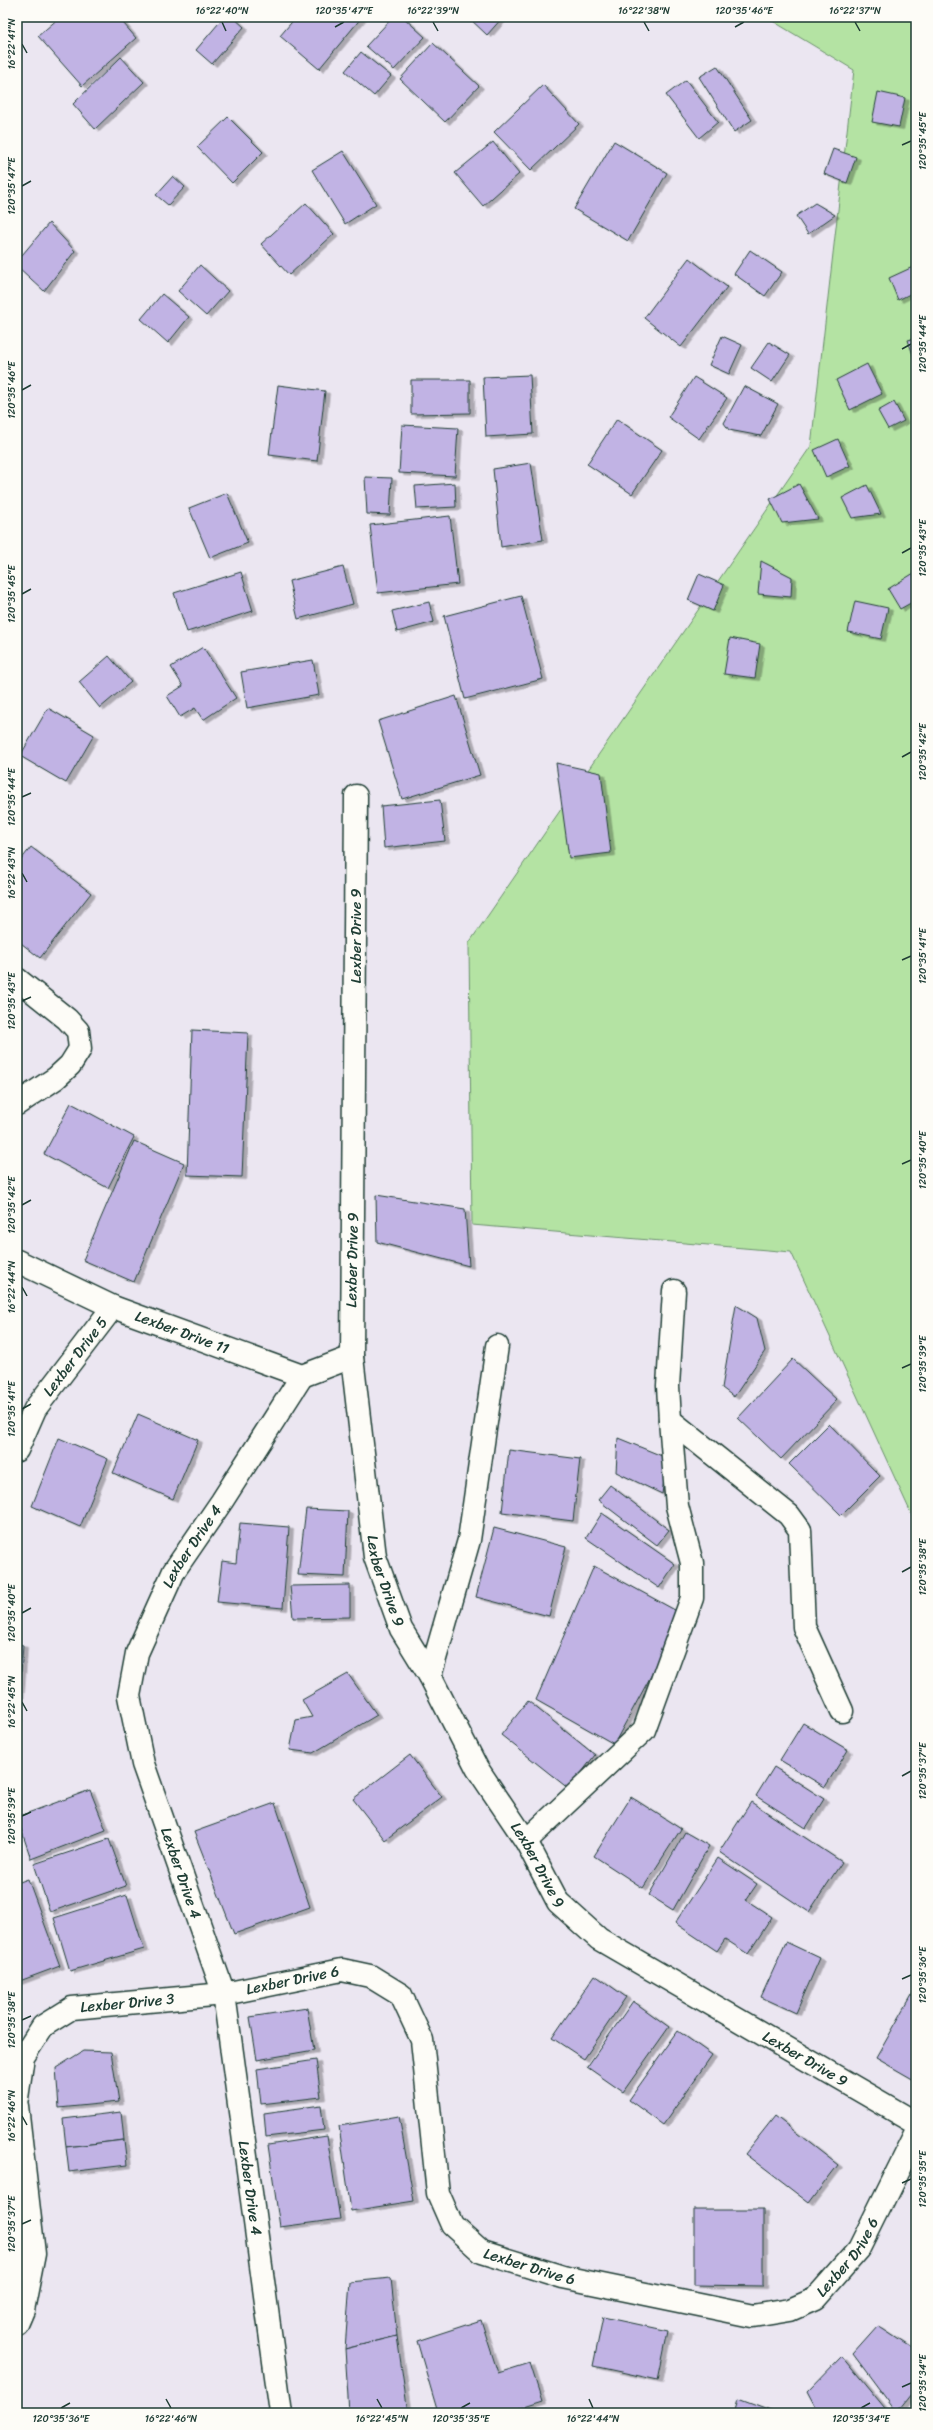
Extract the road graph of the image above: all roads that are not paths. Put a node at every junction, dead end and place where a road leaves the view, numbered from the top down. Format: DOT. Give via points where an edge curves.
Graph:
graph roads {
  1 [pos="356,796"];
  2 [pos="17,979"];
  3 [pos="17,1104"];
  4 [pos="17,1261"];
  5 [pos="674,1291"];
  6 [pos="113,1307"];
  7 [pos="497,1346"];
  8 [pos="352,1357"];
  9 [pos="302,1376"];
  10 [pos="670,1420"];
  11 [pos="17,1450"];
  12 [pos="430,1676"];
  13 [pos="842,1711"];
  14 [pos="526,1841"];
  15 [pos="224,1994"];
  16 [pos="17,2098"];
  17 [pos="17,2106"];
  18 [pos="916,2123"];
  19 [pos="916,2134"];
  20 [pos="17,2324"];
  21 [pos="281,2413"];
  1 -- 8 [label="street, Lexber Drive 9"];
  2 -- 3 [label="street" via="78,1031 80,1049 70,1065 56,1078"];
  4 -- 6 [label="street, Lexber Drive 11"];
  5 -- 10 [label="street" via="668,1386"];
  6 -- 9 [label="street, Lexber Drive 11"];
  6 -- 11 [label="street, Lexber Drive 5" via="35,1409"];
  7 -- 12 [label="street" via="469,1540"];
  8 -- 9 [label="street"];
  8 -- 12 [label="street, Lexber Drive 9" via="375,1557 401,1629"];
  9 -- 15 [label="street, Lexber Drive 4" via="174,1571 137,1652 129,1696 143,1764"];
  10 -- 13 [label="street" via="789,1515 800,1530 804,1627"];
  10 -- 14 [label="street" via="677,1506 692,1563 692,1598 644,1730"];
  12 -- 14 [label="street, Lexber Drive 9" via="477,1768"];
  14 -- 18 [label="street, Lexber Drive 9" via="558,1902 599,1939"];
  15 -- 16 [label="street, Lexber Drive 3" via="72,2008 43,2026 22,2057"];
  15 -- 19 [label="street, Lexber Drive 6" via="342,1970 370,1976 401,1995 422,2040 438,2192 452,2225 482,2252 563,2277 745,2315 790,2310 815,2299 859,2249"];
  15 -- 21 [label="street, Lexber Drive 4"];
  17 -- 20 [label="street" via="34,2254 23,2310"];
}
